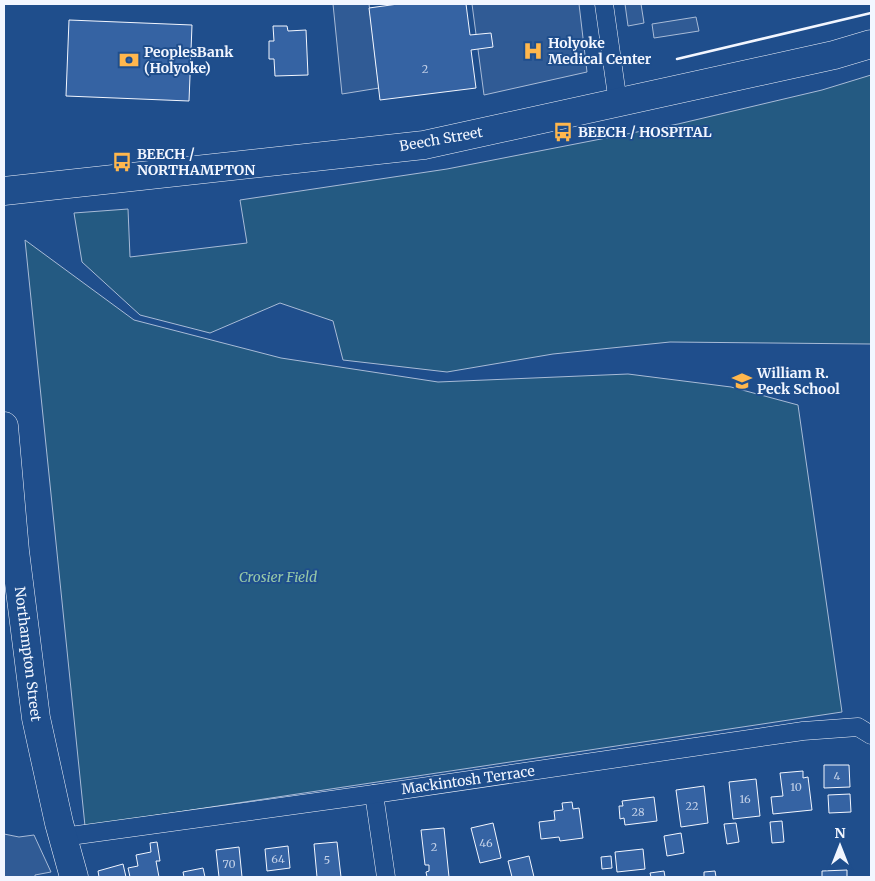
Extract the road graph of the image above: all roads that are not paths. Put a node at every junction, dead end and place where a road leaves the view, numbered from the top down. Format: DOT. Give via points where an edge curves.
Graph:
graph roads {
  1 [pos="604,4"];
  2 [pos="871,44"];
  3 [pos="618,103"];
  4 [pos="4,191"];
  5 [pos="4,432"];
  6 [pos="871,736"];
  7 [pos="374,794"];
  8 [pos="63,837"];
  9 [pos="74,877"];
  10 [pos="386,877"];
  1 -- 3 [label="street"];
  2 -- 3 [label="main road, Beech Street"];
  3 -- 4 [label="main road, Beech Street" via="424,145"];
  5 -- 8 [label="main road, Northampton Street" via="36,718"];
  6 -- 7 [label="street, Mackintosh Terrace" via="858,727 803,731"];
  7 -- 8 [label="street, Mackintosh Terrace"];
  7 -- 10 [label="street"];
  8 -- 9 [label="main road, Northampton Street"];
}
